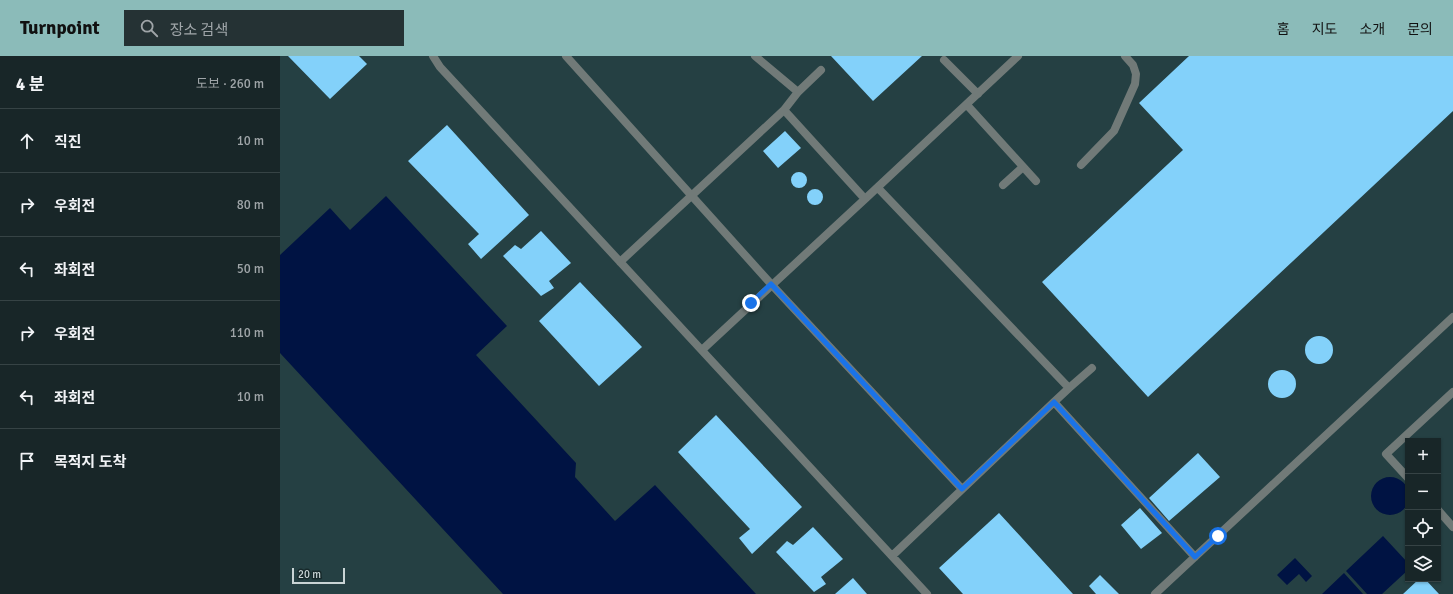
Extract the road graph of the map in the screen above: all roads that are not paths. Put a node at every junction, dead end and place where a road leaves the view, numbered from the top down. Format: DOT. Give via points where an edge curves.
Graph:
graph roads {
  1 [pos="433,56"];
  2 [pos="566,56"];
  3 [pos="755,56"];
  4 [pos="1018,56"];
  5 [pos="1125,56"];
  6 [pos="944,60"];
  7 [pos="821,70"];
  8 [pos="798,92"];
  9 [pos="978,94"];
  10 [pos="967,105"];
  11 [pos="784,110"];
  12 [pos="1081,165"];
  13 [pos="1023,167"];
  14 [pos="1036,181"];
  15 [pos="1004,185"];
  16 [pos="878,188"];
  17 [pos="692,194"];
  18 [pos="865,199"];
  19 [pos="620,262"];
  20 [pos="771,284"];
  21 [pos="1453,317"];
  22 [pos="702,350"];
  23 [pos="1092,368"];
  24 [pos="1069,388"];
  25 [pos="1453,392"];
  26 [pos="1054,402"];
  27 [pos="1405,475"];
  28 [pos="962,489"];
  29 [pos="1441,513"];
  30 [pos="1453,527"];
  31 [pos="892,556"];
  32 [pos="1195,557"];
  33 [pos="927,594"];
  34 [pos="1155,594"];
  1 -- 19 [label="lane" via="440,68"];
  2 -- 17 [label="lane"];
  3 -- 8 [label="lane"];
  4 -- 9 [label="lane"];
  5 -- 12 [label="lane" via="1133,65 1136,74 1132,91 1114,131"];
  6 -- 9 [label="lane"];
  7 -- 8 [label="lane"];
  8 -- 11 [label="lane"];
  9 -- 10 [label="lane"];
  10 -- 13 [label="lane"];
  10 -- 16 [label="lane"];
  11 -- 17 [label="lane"];
  11 -- 18 [label="lane"];
  13 -- 14 [label="lane"];
  13 -- 15 [label="lane"];
  16 -- 18 [label="lane"];
  16 -- 24 [label="lane"];
  17 -- 19 [label="lane"];
  17 -- 20 [label="lane"];
  18 -- 20 [label="lane"];
  19 -- 22 [label="lane"];
  20 -- 22 [label="lane"];
  20 -- 28 [label="lane"];
  21 -- 32 [label="lane"];
  22 -- 31 [label="lane"];
  23 -- 24 [label="lane"];
  24 -- 26 [label="lane"];
  25 -- 27 [label="lane" via="1386,454"];
  26 -- 28 [label="lane"];
  26 -- 32 [label="lane"];
  28 -- 31 [label="lane"];
  29 -- 30 [label="lane"];
  31 -- 33 [label="lane"];
  32 -- 34 [label="lane"];
}
